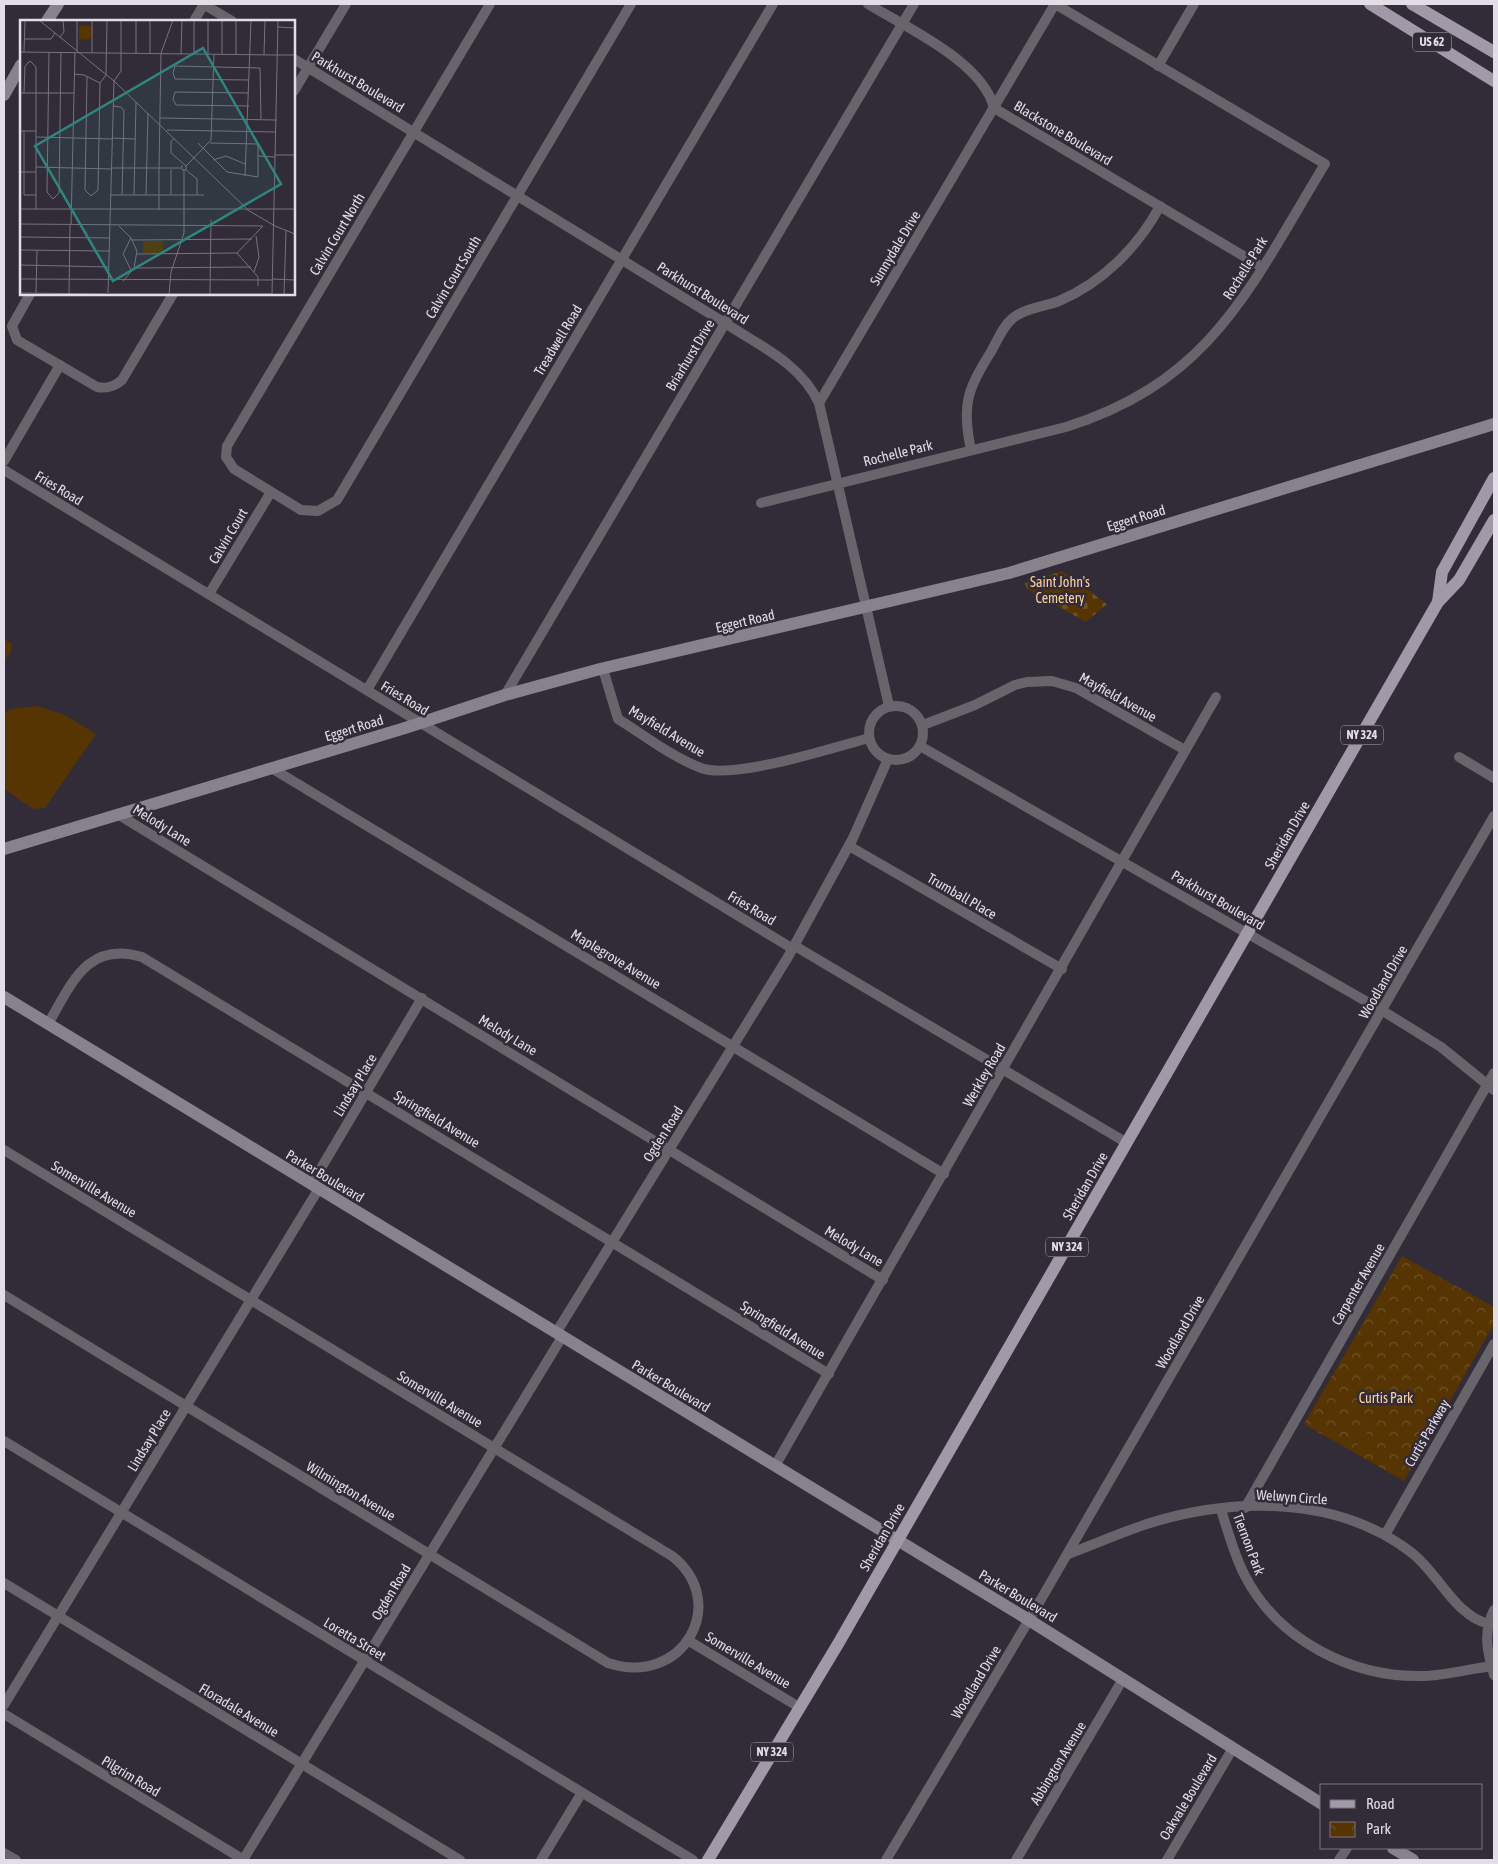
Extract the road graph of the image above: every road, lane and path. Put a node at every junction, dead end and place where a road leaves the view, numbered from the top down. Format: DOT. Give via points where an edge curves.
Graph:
graph roads {
  1 [pos="58,4"];
  2 [pos="204,4"];
  3 [pos="346,4"];
  4 [pos="490,4"];
  5 [pos="631,4"];
  6 [pos="773,4"];
  7 [pos="868,4"];
  8 [pos="914,4"];
  9 [pos="1194,4"];
  10 [pos="1370,4"];
  11 [pos="1412,4"];
  12 [pos="48,20"];
  13 [pos="195,20"];
  14 [pos="230,20"];
  15 [pos="902,25"];
  16 [pos="1494,52"];
  17 [pos="295,60"];
  18 [pos="1158,66"];
  19 [pos="20,67"];
  20 [pos="308,67"];
  21 [pos="1494,81"];
  22 [pos="295,89"];
  23 [pos="4,95"];
  24 [pos="994,108"];
  25 [pos="414,132"];
  26 [pos="518,196"];
  27 [pos="1160,206"];
  28 [pos="621,259"];
  29 [pos="1262,267"];
  30 [pos="29,295"];
  31 [pos="172,295"];
  32 [pos="725,323"];
  33 [pos="60,365"];
  34 [pos="819,403"];
  35 [pos="1494,424"];
  36 [pos="971,450"];
  37 [pos="4,461"];
  38 [pos="4,470"];
  39 [pos="1494,478"];
  40 [pos="838,482"];
  41 [pos="271,492"];
  42 [pos="761,503"];
  43 [pos="1494,520"];
  44 [pos="209,594"];
  45 [pos="1438,602"];
  46 [pos="868,607"];
  47 [pos="603,669"];
  48 [pos="367,690"];
  49 [pos="505,695"];
  50 [pos="1216,697"];
  51 [pos="889,706"];
  52 [pos="420,722"];
  53 [pos="923,725"];
  54 [pos="869,738"];
  55 [pos="920,746"];
  56 [pos="1185,750"];
  57 [pos="1459,757"];
  58 [pos="888,759"];
  59 [pos="273,769"];
  60 [pos="1494,778"];
  61 [pos="119,815"];
  62 [pos="1494,816"];
  63 [pos="849,846"];
  64 [pos="4,849"];
  65 [pos="1123,861"];
  66 [pos="1247,934"];
  67 [pos="794,948"];
  68 [pos="1062,969"];
  69 [pos="4,997"];
  70 [pos="422,998"];
  71 [pos="1383,1010"];
  72 [pos="48,1024"];
  73 [pos="733,1046"];
  74 [pos="1003,1071"];
  75 [pos="1494,1073"];
  76 [pos="1491,1087"];
  77 [pos="366,1092"];
  78 [pos="1127,1143"];
  79 [pos="4,1150"];
  80 [pos="669,1150"];
  81 [pos="944,1174"];
  82 [pos="315,1187"];
  83 [pos="613,1242"];
  84 [pos="883,1280"];
  85 [pos="4,1295"];
  86 [pos="251,1300"];
  87 [pos="559,1335"];
  88 [pos="1494,1344"];
  89 [pos="829,1374"];
  90 [pos="186,1406"];
  91 [pos="4,1441"];
  92 [pos="495,1449"];
  93 [pos="775,1466"];
  94 [pos="1245,1508"];
  95 [pos="1221,1510"];
  96 [pos="122,1512"];
  97 [pos="1384,1535"];
  98 [pos="898,1540"];
  99 [pos="1068,1554"];
  100 [pos="430,1555"];
  101 [pos="4,1584"];
  102 [pos="1494,1610"];
  103 [pos="58,1616"];
  104 [pos="1029,1620"];
  105 [pos="1489,1624"];
  106 [pos="688,1641"];
  107 [pos="365,1661"];
  108 [pos="1493,1670"];
  109 [pos="1123,1679"];
  110 [pos="4,1705"];
  111 [pos="799,1707"];
  112 [pos="4,1714"];
  113 [pos="1233,1748"];
  114 [pos="302,1765"];
  115 [pos="582,1794"];
  116 [pos="1320,1803"];
  117 [pos="1346,1849"];
  118 [pos="1395,1849"];
  119 [pos="4,1853"];
  120 [pos="16,1860"];
  121 [pos="244,1860"];
  122 [pos="460,1860"];
  123 [pos="541,1860"];
  124 [pos="692,1860"];
  125 [pos="708,1860"];
  126 [pos="886,1860"];
  127 [pos="1016,1860"];
  128 [pos="1167,1860"];
  129 [pos="1340,1860"];
  130 [pos="1413,1860"];
  1 -- 12 [label="street"];
  2 -- 13 [label="street"];
  2 -- 14 [label="street"];
  3 -- 20 [label="street"];
  4 -- 25 [label="street, Calvin Court North"];
  5 -- 26 [label="street, Calvin Court South"];
  6 -- 28 [label="street, Treadwell Road"];
  7 -- 15 [label="street, Blackstone Boulevard"];
  8 -- 15 [label="street, Briarhurst Drive"];
  9 -- 18 [label="street"];
  10 -- 21 [label="main road, US 62"];
  11 -- 16 [label="main road, US 62"];
  15 -- 24 [label="street, Blackstone Boulevard" via="970,69 987,88"];
  15 -- 32 [label="street, Briarhurst Drive"];
  17 -- 20 [label="street, Parkhurst Boulevard"];
  18 -- 24 [label="street, Rochelle Park" via="1055,4"];
  18 -- 29 [label="street, Rochelle Park" via="1325,164"];
  19 -- 23 [label="street"];
  20 -- 22 [label="street"];
  20 -- 25 [label="street, Parkhurst Boulevard"];
  24 -- 27 [label="street, Blackstone Boulevard"];
  24 -- 34 [label="street, Sunnydale Drive"];
  25 -- 26 [label="street, Parkhurst Boulevard"];
  25 -- 41 [label="street, Calvin Court North" via="227,446 226,456 234,468"];
  26 -- 28 [label="street, Parkhurst Boulevard"];
  26 -- 41 [label="street, Calvin Court South" via="337,500 325,509 309,512"];
  27 -- 29 [label="street, Blackstone Boulevard"];
  27 -- 36 [label="street" via="1133,246 1108,271 1061,300 1019,314 1005,326 968,394 966,420"];
  28 -- 32 [label="street, Parkhurst Boulevard"];
  28 -- 48 [label="street, Treadwell Road"];
  29 -- 36 [label="street, Rochelle Park" via="1220,330 1162,383 1093,418"];
  30 -- 33 [label="street" via="12,326 13,334 17,340"];
  31 -- 33 [label="street" via="116,385 97,387"];
  32 -- 34 [label="street, Parkhurst Boulevard" via="796,369"];
  32 -- 49 [label="street, Briarhurst Drive"];
  33 -- 37 [label="street"];
  34 -- 40 [label="street, Parkhurst Boulevard"];
  35 -- 46 [label="street, Eggert Road" via="1010,573"];
  36 -- 40 [label="street, Rochelle Park"];
  38 -- 44 [label="street, Fries Road"];
  39 -- 45 [label="main road, Sheridan Drive / NY 324" via="1442,572"];
  40 -- 42 [label="street, Rochelle Park"];
  40 -- 46 [label="street, Parkhurst Boulevard"];
  41 -- 44 [label="street, Calvin Court"];
  43 -- 45 [label="main road, Sheridan Drive / NY 324" via="1460,580"];
  44 -- 48 [label="street, Fries Road"];
  45 -- 66 [label="main road, Sheridan Drive / NY 324"];
  46 -- 47 [label="street, Eggert Road"];
  46 -- 51 [label="street, Parkhurst Boulevard"];
  47 -- 49 [label="street, Eggert Road"];
  47 -- 54 [label="street, Mayfield Avenue" via="618,719 690,763 713,771 737,771"];
  48 -- 52 [label="street, Fries Road"];
  49 -- 52 [label="street, Eggert Road"];
  50 -- 56 [label="street, Werkley Road"];
  51 -- 53 [label="street" via="908,707"];
  51 -- 54 [label="street" via="875,715 869,726"];
  52 -- 59 [label="street, Eggert Road"];
  52 -- 67 [label="street, Fries Road"];
  53 -- 55 [label="street"];
  53 -- 56 [label="street, Mayfield Avenue" via="1015,685 1052,681 1076,688"];
  54 -- 58 [label="street" via="876,751"];
  55 -- 58 [label="street" via="910,757"];
  55 -- 65 [label="street, Parkhurst Boulevard"];
  56 -- 65 [label="street, Werkley Road"];
  57 -- 60 [label="street"];
  58 -- 63 [label="street, Ogden Road"];
  59 -- 61 [label="street, Eggert Road"];
  59 -- 73 [label="street, Maplegrove Avenue"];
  61 -- 64 [label="street, Eggert Road"];
  61 -- 70 [label="street, Melody Lane"];
  62 -- 71 [label="street, Woodland Drive"];
  63 -- 67 [label="street, Ogden Road"];
  63 -- 68 [label="street, Trumball Place"];
  65 -- 66 [label="street, Parkhurst Boulevard"];
  65 -- 68 [label="street, Werkley Road"];
  66 -- 71 [label="street, Parkhurst Boulevard"];
  66 -- 78 [label="main road, Sheridan Drive / NY 324"];
  67 -- 73 [label="street, Ogden Road"];
  67 -- 74 [label="street, Fries Road"];
  68 -- 74 [label="street, Werkley Road"];
  69 -- 72 [label="street, Parker Boulevard"];
  70 -- 77 [label="street, Lindsay Place"];
  70 -- 80 [label="street, Melody Lane"];
  71 -- 76 [label="street, Parkhurst Boulevard" via="1441,1047"];
  71 -- 99 [label="street, Woodland Drive"];
  72 -- 77 [label="street, Springfield Avenue" via="83,968 100,956 131,954 142,957"];
  72 -- 82 [label="street, Parker Boulevard"];
  73 -- 80 [label="street, Ogden Road"];
  73 -- 81 [label="street, Maplegrove Avenue"];
  74 -- 78 [label="street, Fries Road"];
  74 -- 81 [label="street, Werkley Road"];
  75 -- 76 [label="street, Carpenter Avenue"];
  76 -- 94 [label="street, Carpenter Avenue"];
  77 -- 82 [label="street, Lindsay Place"];
  77 -- 83 [label="street, Springfield Avenue"];
  78 -- 98 [label="main road, Sheridan Drive / NY 324"];
  79 -- 86 [label="street, Somerville Avenue"];
  80 -- 83 [label="street, Ogden Road"];
  80 -- 84 [label="street, Melody Lane"];
  81 -- 84 [label="street, Werkley Road"];
  82 -- 86 [label="street, Lindsay Place"];
  82 -- 87 [label="street, Parker Boulevard"];
  83 -- 87 [label="street, Ogden Road"];
  83 -- 89 [label="street, Springfield Avenue"];
  84 -- 89 [label="street, Werkley Road"];
  85 -- 90 [label="street, Wilmington Avenue"];
  86 -- 90 [label="street, Lindsay Place"];
  86 -- 92 [label="street, Somerville Avenue"];
  87 -- 92 [label="street, Ogden Road"];
  87 -- 93 [label="street, Parker Boulevard"];
  88 -- 97 [label="street, Curtis Parkway"];
  89 -- 93 [label="street, Werkley Road"];
  90 -- 96 [label="street, Lindsay Place"];
  90 -- 100 [label="street, Wilmington Avenue"];
  91 -- 96 [label="street, Loretta Street"];
  92 -- 100 [label="street, Ogden Road"];
  92 -- 106 [label="street, Somerville Avenue" via="680,1563 692,1581 697,1605 694,1629"];
  93 -- 98 [label="street, Parker Boulevard"];
  94 -- 95 [label="street, Welwyn Circle"];
  94 -- 97 [label="street, Welwyn Circle" via="1326,1512 1347,1517"];
  95 -- 99 [label="street, Welwyn Circle" via="1149,1523"];
  95 -- 108 [label="street, Tiernon Park" via="1240,1566 1255,1592 1279,1620 1319,1651 1356,1666 1405,1675"];
  96 -- 103 [label="street, Lindsay Place"];
  96 -- 107 [label="street, Loretta Street"];
  97 -- 105 [label="street, Welwyn Circle" via="1427,1567 1466,1613"];
  98 -- 104 [label="street, Parker Boulevard"];
  98 -- 111 [label="main road, Sheridan Drive / NY 324"];
  99 -- 104 [label="street, Woodland Drive"];
  100 -- 106 [label="street, Wilmington Avenue" via="608,1663 631,1669 654,1666 677,1653"];
  100 -- 107 [label="street, Ogden Road"];
  101 -- 103 [label="street, Floradale Avenue"];
  102 -- 105 [label="street"];
  103 -- 110 [label="street, Lindsay Place"];
  103 -- 114 [label="street, Floradale Avenue"];
  104 -- 109 [label="street, Parker Boulevard"];
  104 -- 126 [label="street, Woodland Drive"];
  105 -- 108 [label="street" via="1487,1653"];
  106 -- 111 [label="street, Somerville Avenue"];
  107 -- 114 [label="street, Ogden Road"];
  107 -- 115 [label="street, Loretta Street"];
  109 -- 113 [label="street, Parker Boulevard"];
  109 -- 127 [label="street, Abbington Avenue"];
  111 -- 125 [label="main road, Sheridan Drive / NY 324"];
  112 -- 121 [label="street, Pilgrim Road"];
  113 -- 116 [label="street, Parker Boulevard"];
  113 -- 128 [label="street, Oakvale Boulevard"];
  114 -- 121 [label="street, Ogden Road"];
  114 -- 122 [label="street, Floradale Avenue"];
  115 -- 123 [label="street"];
  115 -- 124 [label="street, Loretta Street"];
  117 -- 129 [label="street"];
  118 -- 130 [label="street"];
  119 -- 120 [label="street"];
}
